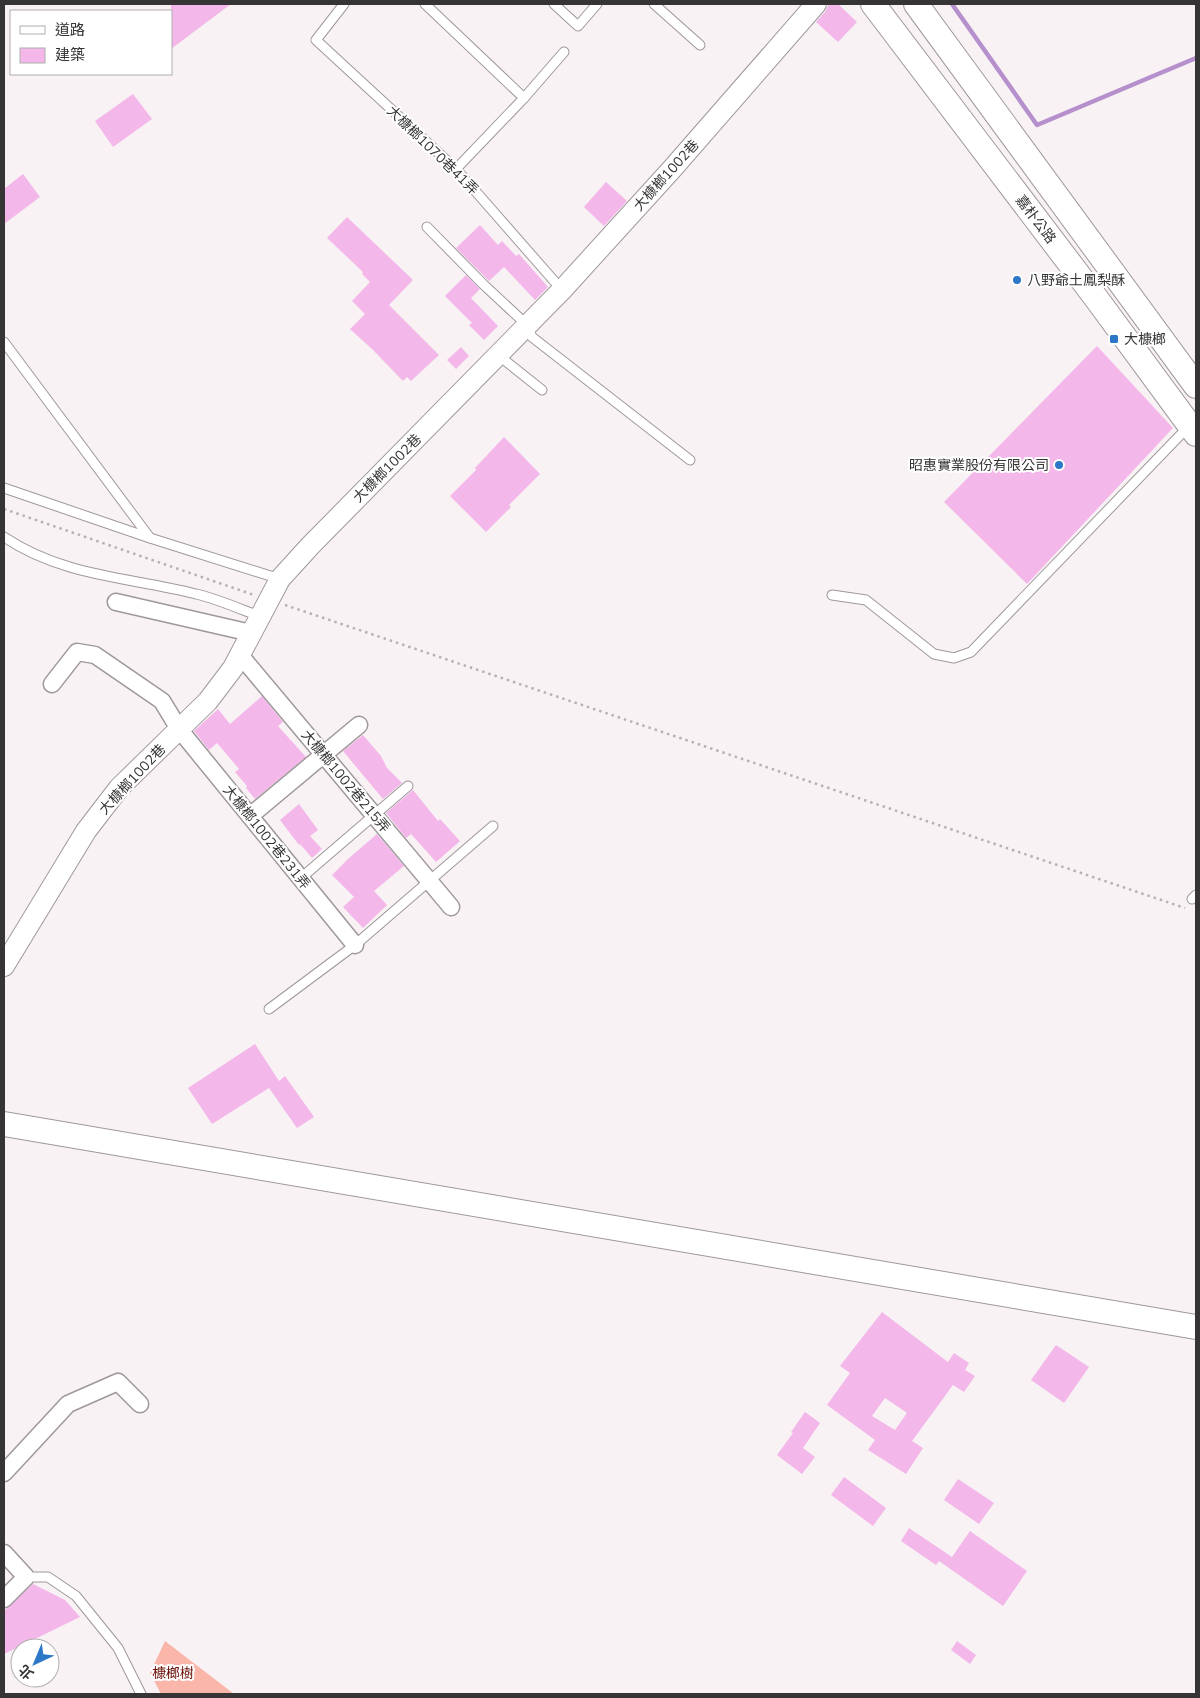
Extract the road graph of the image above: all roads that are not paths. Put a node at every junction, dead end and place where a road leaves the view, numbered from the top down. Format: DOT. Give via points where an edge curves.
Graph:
graph roads {
  1 [pos="344,4"];
  2 [pos="425,4"];
  3 [pos="554,4"];
  4 [pos="597,4"];
  5 [pos="654,4"];
  6 [pos="816,4"];
  7 [pos="873,4"];
  8 [pos="916,4"];
  9 [pos="700,45"];
  10 [pos="564,52"];
  11 [pos="524,98"];
  12 [pos="456,169"];
  13 [pos="427,227"];
  14 [pos="562,290"];
  15 [pos="527,326"];
  16 [pos="4,342"];
  17 [pos="498,355"];
  18 [pos="1196,386"];
  19 [pos="542,390"];
  20 [pos="1193,430"];
  21 [pos="690,460"];
  22 [pos="4,488"];
  23 [pos="4,537"];
  24 [pos="150,538"];
  25 [pos="280,579"];
  26 [pos="832,595"];
  27 [pos="116,602"];
  28 [pos="261,617"];
  29 [pos="240,655"];
  30 [pos="52,684"];
  31 [pos="359,725"];
  32 [pos="179,729"];
  33 [pos="323,754"];
  34 [pos="408,786"];
  35 [pos="374,814"];
  36 [pos="250,816"];
  37 [pos="493,826"];
  38 [pos="301,878"];
  39 [pos="430,881"];
  40 [pos="451,907"];
  41 [pos="355,945"];
  42 [pos="4,966"];
  43 [pos="269,1009"];
  44 [pos="4,1124"];
  45 [pos="1196,1327"];
  46 [pos="140,1404"];
  47 [pos="4,1473"];
  48 [pos="4,1553"];
  49 [pos="26,1577"];
  50 [pos="4,1598"];
  51 [pos="141,1694"];
  1 -- 12 [label="lane, 大槺榔1070巷41弄" via="316,40"];
  2 -- 11 [label="lane"];
  3 -- 4 [label="lane" via="578,26"];
  5 -- 9 [label="lane"];
  6 -- 14 [label="street, 大槺榔1002巷"];
  7 -- 20 [label="main road, 嘉朴公路"];
  8 -- 18 [label="main road"];
  10 -- 11 [label="lane"];
  11 -- 12 [label="lane"];
  12 -- 14 [label="lane, 大槺榔1070巷41弄"];
  13 -- 15 [label="lane"];
  14 -- 15 [label="street, 大槺榔1002巷"];
  15 -- 17 [label="street, 大槺榔1002巷"];
  15 -- 21 [label="lane" via="532,336"];
  16 -- 24 [label="lane"];
  17 -- 19 [label="lane"];
  17 -- 25 [label="street, 大槺榔1002巷"];
  20 -- 26 [label="lane" via="971,652 954,658 934,654 866,600"];
  22 -- 24 [label="lane"];
  23 -- 28 [label="lane" via="30,554 76,570 198,594"];
  24 -- 25 [label="lane"];
  25 -- 28 [label="street, 大槺榔1002巷"];
  27 -- 28 [label="street"];
  28 -- 29 [label="street, 大槺榔1002巷"];
  29 -- 32 [label="street, 大槺榔1002巷" via="208,701"];
  29 -- 33 [label="street, 大槺榔1002巷215弄"];
  30 -- 32 [label="street, 大槺榔1002巷231弄" via="77,652 95,655 162,701"];
  31 -- 33 [label="street"];
  32 -- 36 [label="street, 大槺榔1002巷231弄"];
  32 -- 42 [label="street, 大槺榔1002巷" via="119,788 86,831"];
  33 -- 35 [label="street, 大槺榔1002巷215弄"];
  33 -- 36 [label="street"];
  34 -- 35 [label="lane"];
  35 -- 38 [label="lane"];
  35 -- 39 [label="street, 大槺榔1002巷215弄"];
  36 -- 38 [label="street, 大槺榔1002巷231弄"];
  37 -- 39 [label="lane"];
  38 -- 41 [label="street, 大槺榔1002巷231弄"];
  39 -- 40 [label="street, 大槺榔1002巷215弄"];
  39 -- 41 [label="lane"];
  41 -- 43 [label="lane"];
  44 -- 45 [label="main road"];
  46 -- 47 [label="street" via="118,1382 68,1404"];
  48 -- 49 [label="street"];
  49 -- 50 [label="street"];
  49 -- 51 [label="lane" via="48,1577 76,1596 118,1648"];
}
